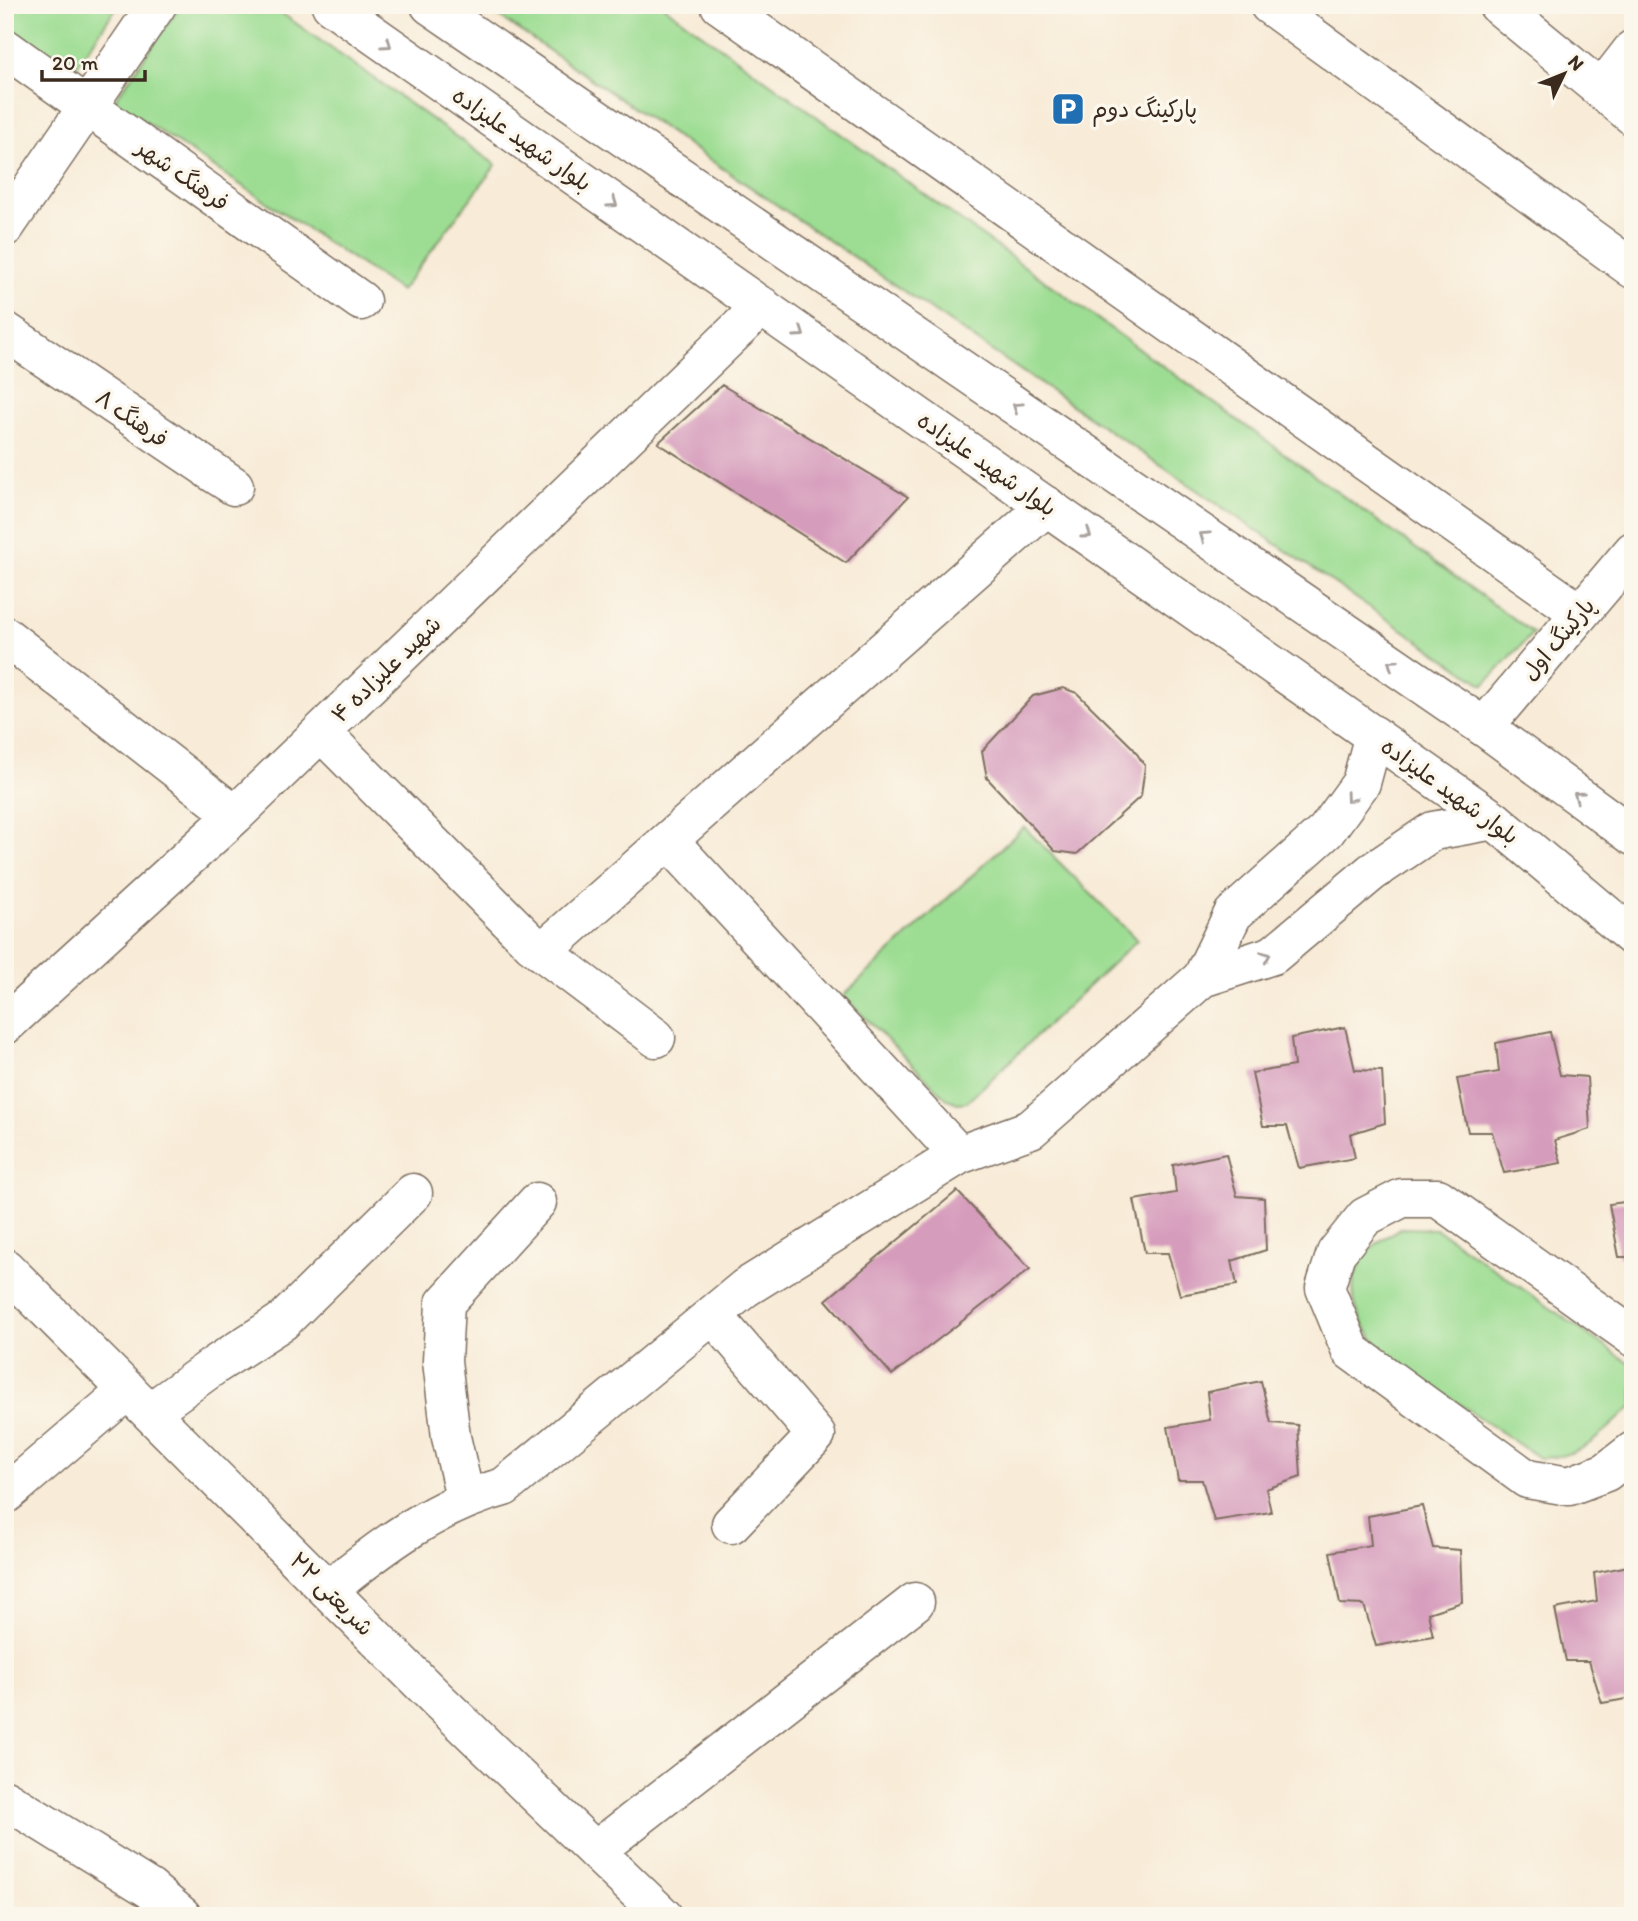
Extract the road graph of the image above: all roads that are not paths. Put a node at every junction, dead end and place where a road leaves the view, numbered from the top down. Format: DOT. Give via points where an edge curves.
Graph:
graph roads {
  1 [pos="157,5"];
  2 [pos="331,5"];
  3 [pos="430,5"];
  4 [pos="720,5"];
  5 [pos="1498,5"];
  6 [pos="1280,8"];
  7 [pos="5,48"];
  8 [pos="1633,49"];
  9 [pos="1602,89"];
  10 [pos="88,107"];
  11 [pos="1633,116"];
  12 [pos="5,227"];
  13 [pos="1633,269"];
  14 [pos="361,301"];
  15 [pos="762,306"];
  16 [pos="5,331"];
  17 [pos="209,470"];
  18 [pos="1047,506"];
  19 [pos="1633,551"];
  20 [pos="1580,613"];
  21 [pos="5,636"];
  22 [pos="1484,727"];
  23 [pos="321,732"];
  24 [pos="1374,735"];
  25 [pos="235,815"];
  26 [pos="1494,820"];
  27 [pos="1633,836"];
  28 [pos="669,841"];
  29 [pos="1633,937"];
  30 [pos="542,952"];
  31 [pos="1202,978"];
  32 [pos="5,1026"];
  33 [pos="656,1038"];
  34 [pos="959,1155"];
  35 [pos="413,1193"];
  36 [pos="537,1202"];
  37 [pos="5,1268"];
  38 [pos="713,1315"];
  39 [pos="1633,1337"];
  40 [pos="139,1401"];
  41 [pos="1633,1451"];
  42 [pos="5,1495"];
  43 [pos="466,1497"];
  44 [pos="731,1524"];
  45 [pos="328,1590"];
  46 [pos="915,1602"];
  47 [pos="5,1799"];
  48 [pos="595,1851"];
  49 [pos="182,1916"];
  50 [pos="663,1916"];
  1 -- 10 [label="street"];
  2 -- 15 [label="street, بلوار شهید علیزاده, one-way"];
  22 -- 3 [label="street, one-way"];
  4 -- 20 [label="street"];
  5 -- 9 [label="street"];
  6 -- 13 [label="street"];
  7 -- 10 [label="street, فرهنگ شهر"];
  8 -- 9 [label="street"];
  9 -- 11 [label="street"];
  10 -- 12 [label="street"];
  10 -- 14 [label="street, فرهنگ شهر"];
  15 -- 18 [label="street, بلوار شهید علیزاده, one-way"];
  15 -- 23 [label="street, شهید علیزاده ۴"];
  16 -- 17 [label="street, فرهنگ ۸" via="234,486"];
  18 -- 24 [label="street, بلوار شهید علیزاده, one-way"];
  18 -- 28 [label="street"];
  19 -- 20 [label="street, پارکینگ اول"];
  20 -- 22 [label="street, پارکینگ اول"];
  21 -- 25 [label="street"];
  27 -- 22 [label="street, one-way"];
  23 -- 25 [label="street, شهید علیزاده ۴"];
  23 -- 30 [label="street"];
  24 -- 26 [label="street, بلوار شهید علیزاده"];
  24 -- 31 [label="street, one-way" via="1361,783 1326,831 1233,914"];
  25 -- 32 [label="street, شهید علیزاده ۴"];
  26 -- 29 [label="street, بلوار شهید علیزاده"];
  31 -- 26 [label="street, one-way" via="1273,955 1372,872 1433,831"];
  28 -- 30 [label="street"];
  28 -- 34 [label="street"];
  30 -- 33 [label="street"];
  31 -- 34 [label="street" via="1031,1129"];
  34 -- 38 [label="street" via="745,1288"];
  35 -- 40 [label="street" via="284,1321 215,1365"];
  36 -- 43 [label="street" via="445,1303 442,1361 451,1437"];
  37 -- 40 [label="street, شریعتی ۲۲"];
  38 -- 43 [label="street" via="503,1487"];
  38 -- 44 [label="street" via="816,1435"];
  39 -- 41 [label="street" via="1438,1198 1402,1198 1365,1217 1336,1253 1325,1288 1351,1351 1527,1479 1569,1486 1606,1472"];
  40 -- 42 [label="street"];
  40 -- 45 [label="street, شریعتی ۲۲"];
  43 -- 45 [label="street" via="383,1545"];
  45 -- 48 [label="street, شریعتی ۲۲"];
  46 -- 48 [label="street"];
  47 -- 49 [label="street" via="149,1889"];
  48 -- 50 [label="street, شریعتی ۲۲"];
}
